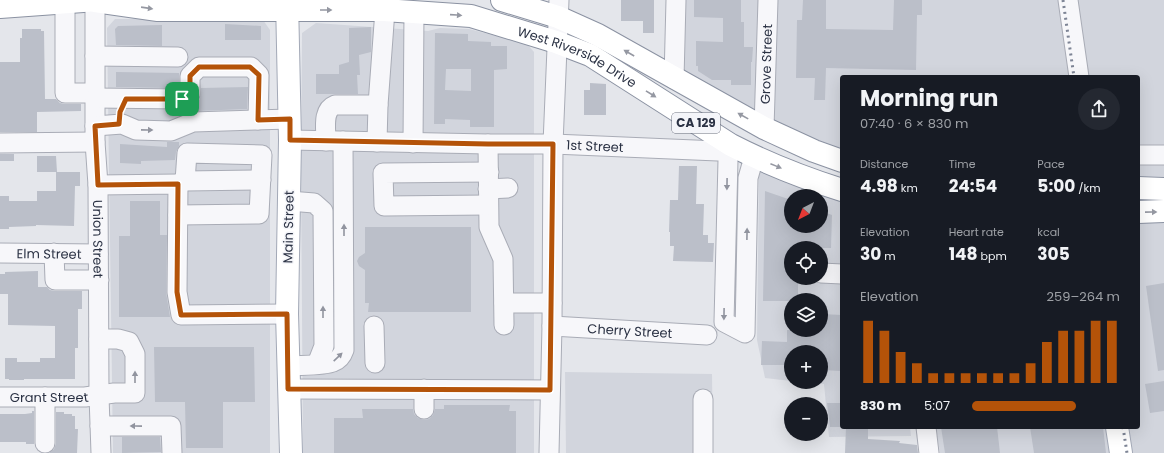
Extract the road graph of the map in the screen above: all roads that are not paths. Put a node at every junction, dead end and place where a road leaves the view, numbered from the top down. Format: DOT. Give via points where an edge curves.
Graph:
graph roads {
  1 [pos="95,0"];
  2 [pos="502,0"];
  3 [pos="676,0"];
  4 [pos="768,0"];
  5 [pos="1057,0"];
  6 [pos="1068,0"];
  7 [pos="65,3"];
  8 [pos="287,5"];
  9 [pos="0,8"];
  10 [pos="558,8"];
  11 [pos="385,10"];
  12 [pos="414,12"];
  13 [pos="556,42"];
  14 [pos="95,56"];
  15 [pos="178,56"];
  16 [pos="1068,75"];
  17 [pos="1079,75"];
  18 [pos="674,78"];
  19 [pos="95,96"];
  20 [pos="126,99"];
  21 [pos="378,105"];
  22 [pos="258,120"];
  23 [pos="119,124"];
  24 [pos="764,128"];
  25 [pos="290,129"];
  26 [pos="95,134"];
  27 [pos="335,141"];
  28 [pos="380,142"];
  29 [pos="0,143"];
  30 [pos="413,143"];
  31 [pos="488,144"];
  32 [pos="553,144"];
  33 [pos="730,145"];
  34 [pos="1140,155"];
  35 [pos="1164,155"];
  36 [pos="754,157"];
  37 [pos="840,160"];
  38 [pos="383,173"];
  39 [pos="261,180"];
  40 [pos="181,182"];
  41 [pos="98,185"];
  42 [pos="508,188"];
  43 [pos="1140,188"];
  44 [pos="1164,188"];
  45 [pos="488,189"];
  46 [pos="840,189"];
  47 [pos="289,200"];
  48 [pos="1164,211"];
  49 [pos="1140,212"];
  50 [pos="178,215"];
  51 [pos="0,253"];
  52 [pos="54,253"];
  53 [pos="98,254"];
  54 [pos="828,274"];
  55 [pos="840,274"];
  56 [pos="99,280"];
  57 [pos="504,303"];
  58 [pos="552,303"];
  59 [pos="287,314"];
  60 [pos="374,326"];
  61 [pos="504,326"];
  62 [pos="552,326"];
  63 [pos="707,335"];
  64 [pos="99,339"];
  65 [pos="375,363"];
  66 [pos="317,364"];
  67 [pos="288,366"];
  68 [pos="288,389"];
  69 [pos="424,389"];
  70 [pos="550,390"];
  71 [pos="99,396"];
  72 [pos="0,397"];
  73 [pos="45,397"];
  74 [pos="703,399"];
  75 [pos="424,409"];
  76 [pos="100,426"];
  77 [pos="926,429"];
  78 [pos="1117,429"];
  79 [pos="1129,429"];
  80 [pos="45,443"];
  81 [pos="101,453"];
  82 [pos="172,453"];
  83 [pos="291,453"];
  84 [pos="549,453"];
  85 [pos="703,453"];
  86 [pos="929,453"];
  87 [pos="1121,453"];
  88 [pos="1132,453"];
  1 -- 7 [label="main road, CA 129"];
  1 -- 8 [label="main road, CA 129, one-way" via="158,10"];
  1 -- 14 [label="street, Union Street"];
  2 -- 10 [label="main road, West Riverside Drive / CA 129"];
  3 -- 18 [label="street"];
  4 -- 24 [label="street, Grove Street"];
  5 -- 16 [label="street"];
  6 -- 17 [label="street"];
  7 -- 9 [label="main road, CA 129"];
  7 -- 19 [label="street" via="65,93"];
  8 -- 11 [label="main road, West Riverside Drive / CA 129, one-way"];
  8 -- 25 [label="main road, Main Street"];
  10 -- 13 [label="street"];
  18 -- 10 [label="main road, West Riverside Drive / CA 129, one-way" via="598,35"];
  11 -- 12 [label="main road, West Riverside Drive / CA 129"];
  11 -- 21 [label="street"];
  12 -- 13 [label="main road, West Riverside Drive / CA 129, one-way" via="471,16"];
  12 -- 30 [label="street"];
  13 -- 32 [label="street"];
  13 -- 33 [label="main road, West Riverside Drive / CA 129, one-way" via="590,55"];
  14 -- 15 [label="street"];
  14 -- 19 [label="street, Union Street"];
  24 -- 18 [label="main road, West Riverside Drive / CA 129, one-way"];
  19 -- 20 [label="street"];
  19 -- 26 [label="street, Union Street"];
  20 -- 22 [label="street" via="182,99 190,94 190,76 199,67 250,67 259,75"];
  20 -- 23 [label="street" via="120,112"];
  21 -- 27 [label="street" via="330,107 326,115"];
  21 -- 28 [label="street"];
  23 -- 22 [label="street, 1st Street, one-way" via="136,130 171,130 193,122"];
  22 -- 25 [label="street, 1st Street"];
  23 -- 26 [label="street"];
  24 -- 37 [label="main road, West Riverside Drive / CA 129"];
  25 -- 27 [label="street, 1st Street"];
  25 -- 47 [label="main road, Main Street"];
  26 -- 29 [label="street"];
  26 -- 41 [label="street, Union Street"];
  27 -- 28 [label="street, 1st Street"];
  66 -- 27 [label="street, one-way" via="333,362 342,356 344,350"];
  28 -- 30 [label="street, 1st Street"];
  28 -- 38 [label="street"];
  30 -- 31 [label="street, 1st Street"];
  31 -- 32 [label="street, 1st Street"];
  31 -- 45 [label="street"];
  32 -- 33 [label="street, 1st Street" via="718,151"];
  32 -- 58 [label="street"];
  33 -- 36 [label="main road, West Riverside Drive / CA 129"];
  33 -- 36 [label="street, one-way" via="724,322 745,332 748,178"];
  34 -- 35 [label="street"];
  36 -- 46 [label="main road, West Riverside Drive / CA 129, one-way"];
  38 -- 45 [label="street"];
  38 -- 45 [label="street" via="384,206"];
  39 -- 40 [label="street"];
  39 -- 40 [label="street" via="262,155 187,153"];
  39 -- 50 [label="street" via="259,214"];
  40 -- 41 [label="street"];
  40 -- 50 [label="street"];
  41 -- 53 [label="street, Union Street"];
  42 -- 45 [label="street"];
  43 -- 44 [label="main road"];
  45 -- 57 [label="street" via="489,227 503,259"];
  47 -- 59 [label="main road, Main Street"];
  66 -- 47 [label="street, one-way" via="324,346 323,211 314,203"];
  49 -- 48 [label="main road, one-way"];
  50 -- 59 [label="street" via="177,292 181,315"];
  51 -- 52 [label="street, Elm Street"];
  52 -- 53 [label="street, Elm Street"];
  52 -- 56 [label="street" via="54,280"];
  53 -- 56 [label="street, Union Street"];
  54 -- 55 [label="street"];
  56 -- 64 [label="street, Union Street"];
  57 -- 58 [label="street"];
  57 -- 61 [label="street"];
  58 -- 62 [label="street"];
  59 -- 67 [label="main road, Main Street"];
  60 -- 65 [label="street"];
  62 -- 63 [label="street, Cherry Street"];
  62 -- 70 [label="street"];
  64 -- 71 [label="street, Union Street"];
  71 -- 64 [label="street, Grant Street, one-way" via="135,393 136,354 129,342 118,338"];
  66 -- 67 [label="street"];
  67 -- 68 [label="main road, Main Street"];
  68 -- 69 [label="street"];
  68 -- 83 [label="main road, Main Street"];
  69 -- 70 [label="street"];
  69 -- 75 [label="street"];
  70 -- 84 [label="street"];
  71 -- 73 [label="street, Grant Street"];
  71 -- 76 [label="street, Union Street"];
  72 -- 73 [label="street, Grant Street"];
  73 -- 80 [label="street"];
  74 -- 85 [label="street"];
  76 -- 81 [label="street, Union Street"];
  82 -- 76 [label="street, one-way" via="171,426"];
  77 -- 86 [label="street"];
  78 -- 87 [label="main road"];
  79 -- 88 [label="main road"];
}
